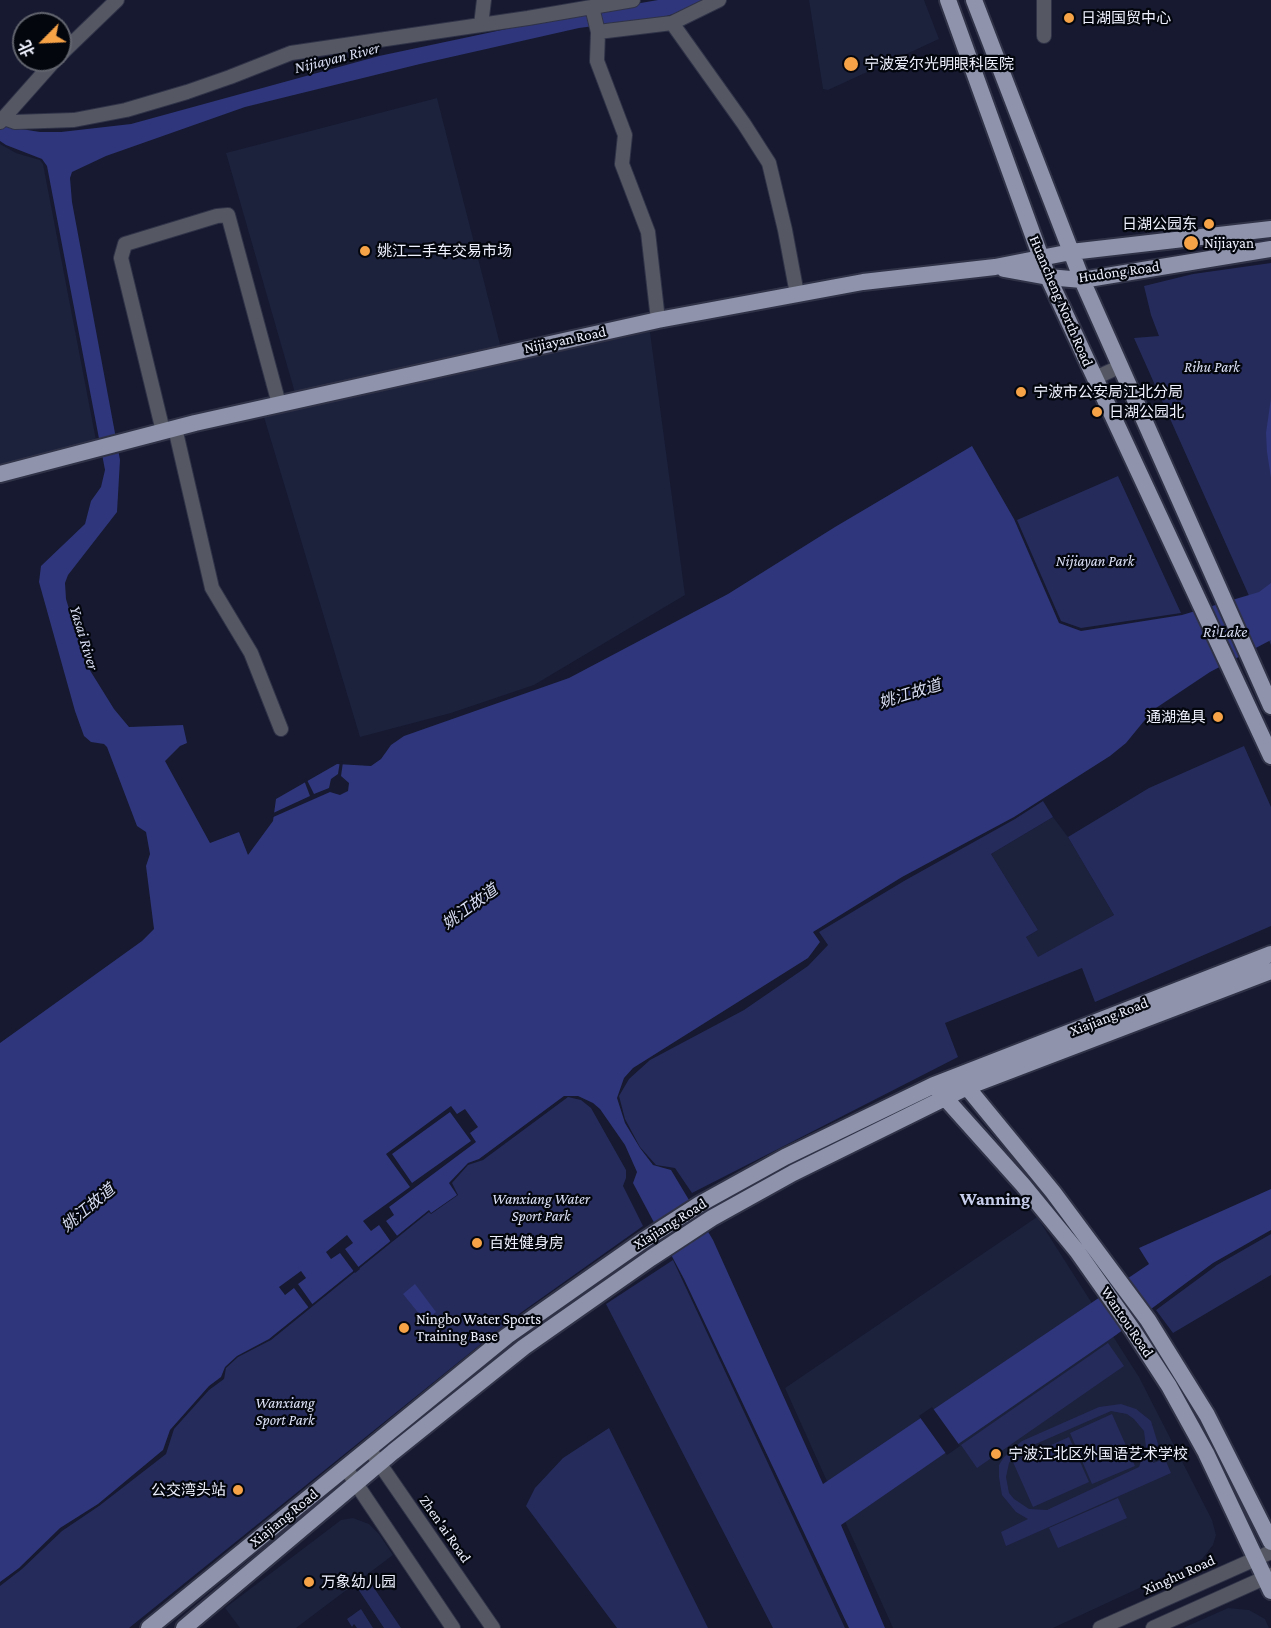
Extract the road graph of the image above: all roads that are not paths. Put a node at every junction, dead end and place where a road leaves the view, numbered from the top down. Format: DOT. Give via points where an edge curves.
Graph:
graph roads {
  1 [pos="117,0"];
  2 [pos="484,0"];
  3 [pos="633,0"];
  4 [pos="719,0"];
  5 [pos="948,0"];
  6 [pos="974,0"];
  7 [pos="1044,0"];
  8 [pos="592,7"];
  9 [pos="672,23"];
  10 [pos="481,25"];
  11 [pos="597,32"];
  12 [pos="1044,36"];
  13 [pos="72,44"];
  14 [pos="44,72"];
  15 [pos="2,120"];
  16 [pos="1271,229"];
  17 [pos="1271,249"];
  18 [pos="1071,252"];
  19 [pos="1041,258"];
  20 [pos="994,267"];
  21 [pos="1048,277"];
  22 [pos="1082,280"];
  23 [pos="797,294"];
  24 [pos="658,320"];
  25 [pos="1119,367"];
  26 [pos="1095,378"];
  27 [pos="279,404"];
  28 [pos="169,429"];
  29 [pos="0,474"];
  30 [pos="1271,706"];
  31 [pos="281,729"];
  32 [pos="1271,756"];
  33 [pos="1271,954"];
  34 [pos="1271,971"];
  35 [pos="1024,1058"];
  36 [pos="962,1082"];
  37 [pos="939,1092"];
  38 [pos="369,1448"];
  39 [pos="379,1464"];
  40 [pos="345,1467"];
  41 [pos="357,1484"];
  42 [pos="1271,1542"];
  43 [pos="1264,1556"];
  44 [pos="1269,1581"];
  45 [pos="149,1628"];
  46 [pos="184,1628"];
  47 [pos="453,1628"];
  48 [pos="493,1628"];
  49 [pos="1100,1628"];
  50 [pos="1153,1628"];
  1 -- 13 [label="street"];
  2 -- 10 [label="street"];
  3 -- 8 [label="street"];
  4 -- 9 [label="street"];
  5 -- 19 [label="main road, Huancheng North Road"];
  6 -- 18 [label="main road, Huancheng North Road"];
  7 -- 12 [label="street"];
  8 -- 10 [label="street"];
  8 -- 11 [label="street"];
  9 -- 11 [label="street"];
  9 -- 23 [label="street" via="769,163"];
  10 -- 15 [label="street" via="291,52 230,77 126,110 74,120"];
  11 -- 24 [label="street" via="597,61 626,135 622,164 648,232"];
  14 -- 15 [label="street"];
  16 -- 18 [label="main road, Hudong Road"];
  17 -- 22 [label="main road, Hudong Road"];
  18 -- 19 [label="main road, Hudong Road"];
  18 -- 22 [label="main road, Huancheng North Road"];
  19 -- 20 [label="main road, Hudong Road"];
  19 -- 21 [label="main road, Huancheng North Road"];
  20 -- 21 [label="main road, Hudong Road"];
  20 -- 23 [label="main road, Nijiayan Road"];
  21 -- 22 [label="main road, Hudong Road"];
  21 -- 26 [label="main road, Huancheng North Road"];
  22 -- 25 [label="main road, Huancheng North Road"];
  23 -- 24 [label="main road, Nijiayan Road"];
  24 -- 27 [label="main road, Nijiayan Road"];
  25 -- 26 [label="street"];
  25 -- 30 [label="main road, Huancheng North Road"];
  26 -- 32 [label="main road, Huancheng North Road"];
  27 -- 28 [label="main road, Nijiayan Road"];
  27 -- 28 [label="street" via="228,216 217,216 125,244 121,258"];
  28 -- 29 [label="main road, Nijiayan Road"];
  28 -- 31 [label="street" via="212,588 251,653"];
  33 -- 35 [label="main road, Xiajiang Road"];
  34 -- 35 [label="main road, Xiajiang Road"];
  35 -- 36 [label="main road, Xiajiang Road"];
  36 -- 37 [label="main road, Xiajiang Road"];
  36 -- 42 [label="main road, Wantou Road" via="1053,1192 1148,1320 1207,1415"];
  37 -- 38 [label="main road, Xiajiang Road" via="785,1157 700,1204 507,1336"];
  37 -- 39 [label="main road, Xiajiang Road" via="705,1222 524,1347"];
  37 -- 43 [label="main road, Wantou Road" via="1023,1185 1105,1289 1169,1386"];
  38 -- 39 [label="street, Zhen'ai Road"];
  38 -- 40 [label="main road, Xiajiang Road"];
  39 -- 41 [label="main road, Xiajiang Road"];
  39 -- 48 [label="street, Zhen'ai Road"];
  40 -- 41 [label="street"];
  40 -- 45 [label="main road, Xiajiang Road"];
  41 -- 46 [label="main road, Xiajiang Road"];
  41 -- 47 [label="street"];
  43 -- 44 [label="main road, Wantou Road"];
  43 -- 49 [label="street, Xinghu Road"];
  44 -- 50 [label="street"];
}
